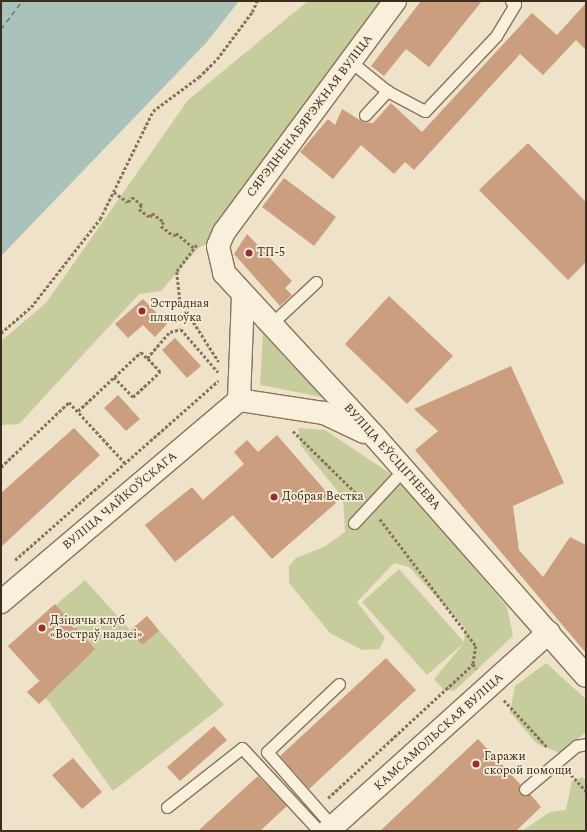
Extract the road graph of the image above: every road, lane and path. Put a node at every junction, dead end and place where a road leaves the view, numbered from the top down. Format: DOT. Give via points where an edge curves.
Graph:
graph roads {
  1 [pos="257,1"];
  2 [pos="395,1"];
  3 [pos="512,1"];
  4 [pos="350,61"];
  5 [pos="387,90"];
  6 [pos="365,115"];
  7 [pos="114,192"];
  8 [pos="224,232"];
  9 [pos="198,243"];
  10 [pos="194,248"];
  11 [pos="316,282"];
  12 [pos="243,297"];
  13 [pos="270,325"];
  14 [pos="1,333"];
  15 [pos="146,358"];
  16 [pos="114,377"];
  17 [pos="223,377"];
  18 [pos="238,400"];
  19 [pos="265,403"];
  20 [pos="78,411"];
  21 [pos="376,438"];
  22 [pos="124,462"];
  23 [pos="1,467"];
  24 [pos="404,469"];
  25 [pos="142,481"];
  26 [pos="370,506"];
  27 [pos="354,523"];
  28 [pos="13,561"];
  29 [pos="1,602"];
  30 [pos="549,632"];
  31 [pos="473,664"];
  32 [pos="586,676"];
  33 [pos="339,684"];
  34 [pos="491,686"];
  35 [pos="586,744"];
  36 [pos="558,760"];
  37 [pos="525,790"];
  38 [pos="586,791"];
  39 [pos="168,807"];
  40 [pos="317,808"];
  41 [pos="327,830"];
  1 -- 7 [label="path" via="252,12 217,59 199,77 153,111"];
  2 -- 4 [label="street, СЯРЭДНЕНАБЯРЭЖНАЯ ВУЛІЦА"];
  3 -- 5 [label="lane" via="515,4 496,36 425,111"];
  4 -- 5 [label="lane"];
  4 -- 8 [label="street, СЯРЭДНЕНАБЯРЭЖНАЯ ВУЛІЦА"];
  5 -- 6 [label="lane"];
  7 -- 10 [label="path" via="128,202 132,197 142,205 139,209 150,217 152,213 164,222 161,226 174,236 176,232"];
  7 -- 14 [label="path" via="100,219 31,307"];
  8 -- 12 [label="street, ВУЛІЦА ЕЎСЦІГНЕЕВА" via="218,246 224,273"];
  9 -- 10 [label="path"];
  10 -- 17 [label="path" via="177,272 180,301 219,362"];
  11 -- 13 [label="lane"];
  12 -- 13 [label="street, ВУЛІЦА ЕЎСЦІГНЕЕВА"];
  12 -- 18 [label="street"];
  13 -- 21 [label="street, ВУЛІЦА ЕЎСЦІГНЕЕВА"];
  15 -- 16 [label="path" via="141,352"];
  15 -- 16 [label="path" via="160,372 133,397"];
  15 -- 17 [label="path" via="170,332 181,329"];
  16 -- 20 [label="path"];
  17 -- 22 [label="path"];
  18 -- 19 [label="street"];
  18 -- 25 [label="street, ВУЛІЦА ЧАЙКОЎСКАГА"];
  19 -- 21 [label="street" via="324,412"];
  19 -- 26 [label="path"];
  20 -- 22 [label="path"];
  20 -- 23 [label="path" via="69,402"];
  21 -- 24 [label="street, ВУЛІЦА ЕЎСЦІГНЕЕВА"];
  22 -- 25 [label="path"];
  22 -- 28 [label="path"];
  24 -- 26 [label="lane"];
  24 -- 30 [label="street, ВУЛІЦА ЕЎСЦІГНЕЕВА"];
  25 -- 29 [label="street, ВУЛІЦА ЧАЙКОЎСКАГА"];
  26 -- 27 [label="lane"];
  26 -- 31 [label="path" via="476,646"];
  30 -- 32 [label="street, ВУЛІЦА ЕЎСЦІГНЕЕВА"];
  30 -- 34 [label="street, КАМСАМОЛЬСКАЯ ВУЛІЦА"];
  31 -- 34 [label="path"];
  31 -- 40 [label="path"];
  33 -- 40 [label="lane" via="267,752"];
  34 -- 36 [label="path"];
  34 -- 41 [label="street, КАМСАМОЛЬСКАЯ ВУЛІЦА"];
  35 -- 36 [label="lane" via="576,746"];
  36 -- 37 [label="lane"];
  36 -- 38 [label="path"];
  39 -- 41 [label="lane" via="242,748"];
  40 -- 41 [label="lane"];
}
